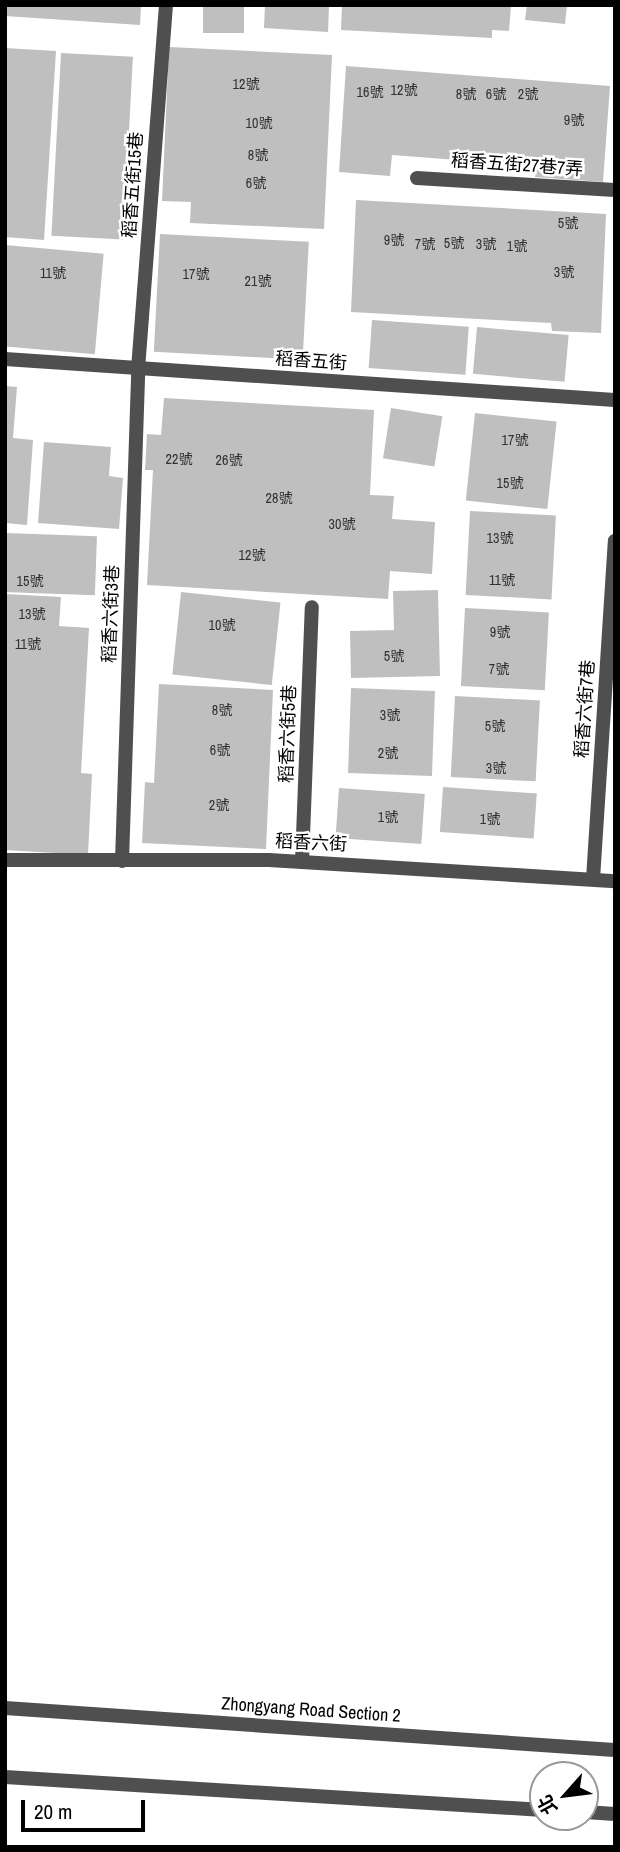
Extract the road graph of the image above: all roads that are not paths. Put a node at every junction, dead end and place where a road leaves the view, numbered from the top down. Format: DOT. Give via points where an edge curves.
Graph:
graph roads {
  1 [pos="166,5"];
  2 [pos="417,178"];
  3 [pos="615,190"];
  4 [pos="5,359"];
  5 [pos="138,369"];
  6 [pos="615,400"];
  7 [pos="615,541"];
  8 [pos="312,607"];
  9 [pos="5,860"];
  10 [pos="122,861"];
  11 [pos="302,862"];
  12 [pos="593,879"];
  13 [pos="615,881"];
  14 [pos="5,1708"];
  15 [pos="615,1749"];
  16 [pos="5,1777"];
  17 [pos="529,1809"];
  1 -- 5 [label="street, 稻香五街15巷"];
  2 -- 3 [label="street, 稻香五街27巷7弄"];
  4 -- 5 [label="street, 稻香五街"];
  5 -- 6 [label="street, 稻香五街"];
  5 -- 10 [label="street, 稻香六街3巷"];
  7 -- 12 [label="street, 稻香六街7巷"];
  8 -- 11 [label="street, 稻香六街5巷"];
  9 -- 10 [label="street, 稻香六街"];
  10 -- 11 [label="street, 稻香六街"];
  11 -- 12 [label="street, 稻香六街"];
  12 -- 13 [label="street, 稻香六街"];
  14 -- 15 [label="street, Zhongyang Road Section 2"];
  16 -- 17 [label="street"];
}
